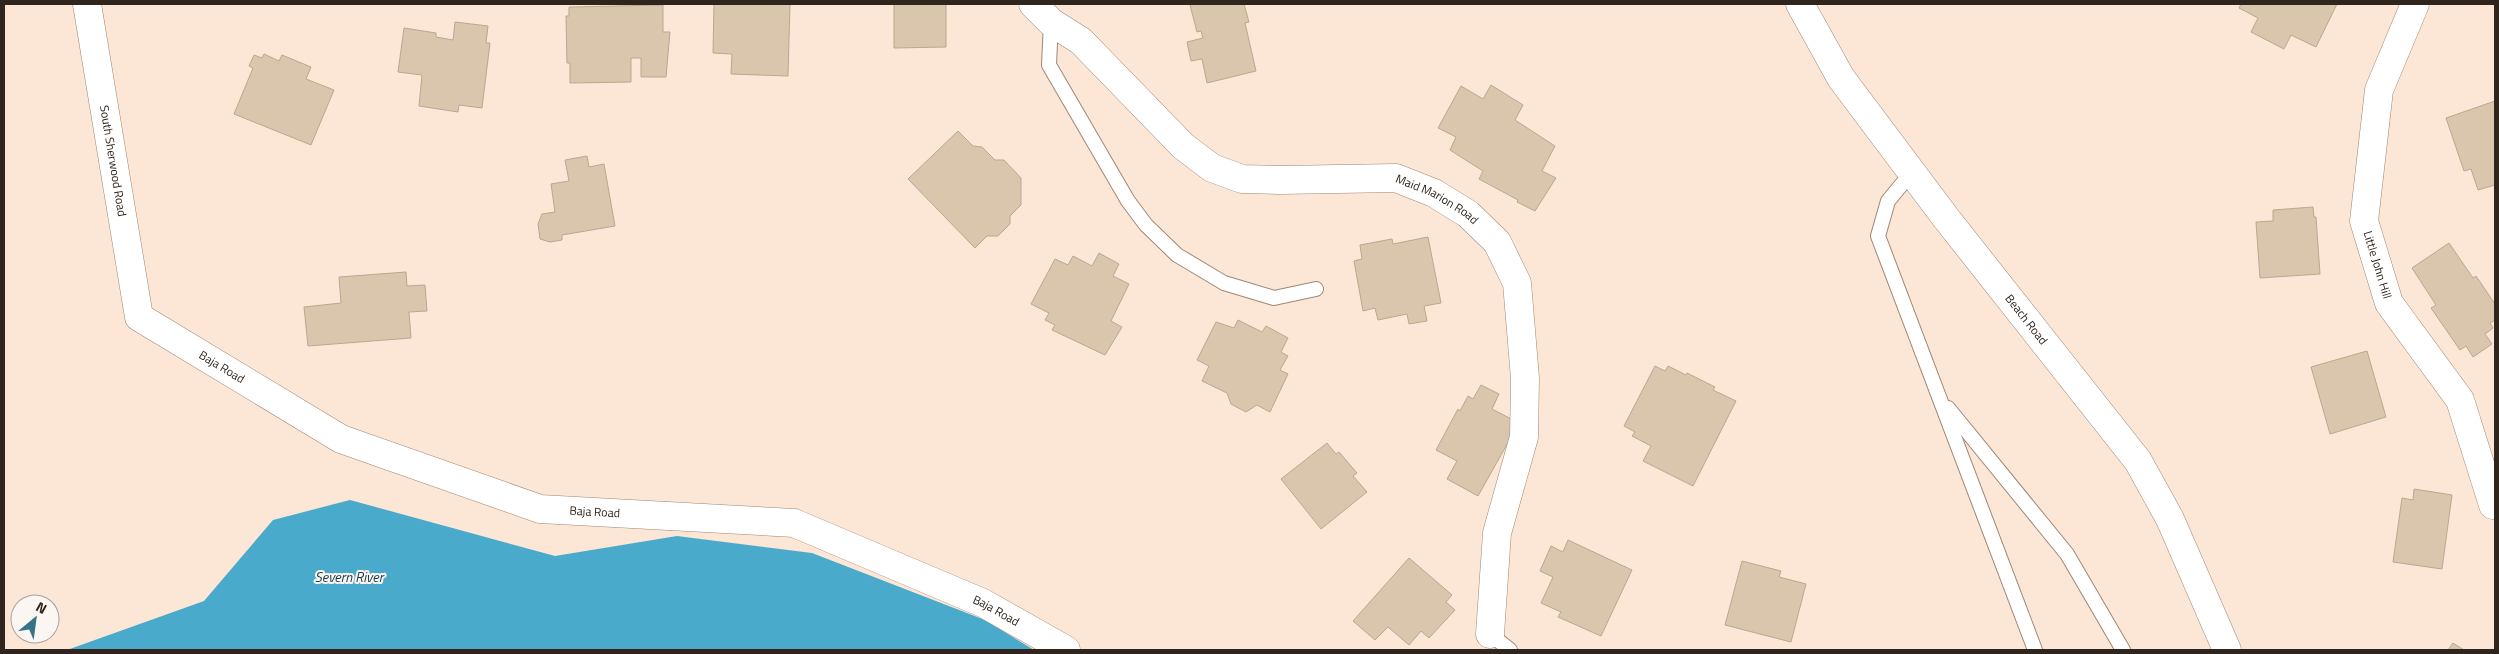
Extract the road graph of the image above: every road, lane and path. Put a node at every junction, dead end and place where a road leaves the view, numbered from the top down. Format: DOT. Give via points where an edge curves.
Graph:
graph roads {
  1 [pos="87,4"];
  2 [pos="1800,4"];
  3 [pos="2415,4"];
  4 [pos="1042,13"];
  5 [pos="1912,172"];
  6 [pos="1316,289"];
  7 [pos="139,317"];
  8 [pos="1940,398"];
  9 [pos="2493,505"];
  10 [pos="1500,642"];
  11 [pos="1066,650"];
  12 [pos="2035,650"];
  13 [pos="2122,650"];
  14 [pos="2227,650"];
  1 -- 7 [label="street, South Sherwood Road"];
  2 -- 5 [label="street, Beach Road" via="1840,78"];
  3 -- 9 [label="street, Little John Hill" via="2379,90 2364,221 2389,303 2460,400"];
  4 -- 6 [label="lane" via="1049,65 1128,201 1146,225 1177,255 1224,284 1274,298"];
  4 -- 10 [label="street, Maid Marion Road" via="1081,41 1183,146 1212,168 1242,179 1396,178 1434,193 1468,214 1497,242 1517,283 1525,388 1524,437 1497,533"];
  5 -- 8 [label="lane" via="1888,201 1878,236"];
  5 -- 14 [label="street, Beach Road" via="2138,462 2170,519"];
  7 -- 11 [label="street, Baja Road" via="350,442 540,509 794,523 983,603"];
  8 -- 12 [label="lane"];
  8 -- 13 [label="lane" via="2067,554"];
}
